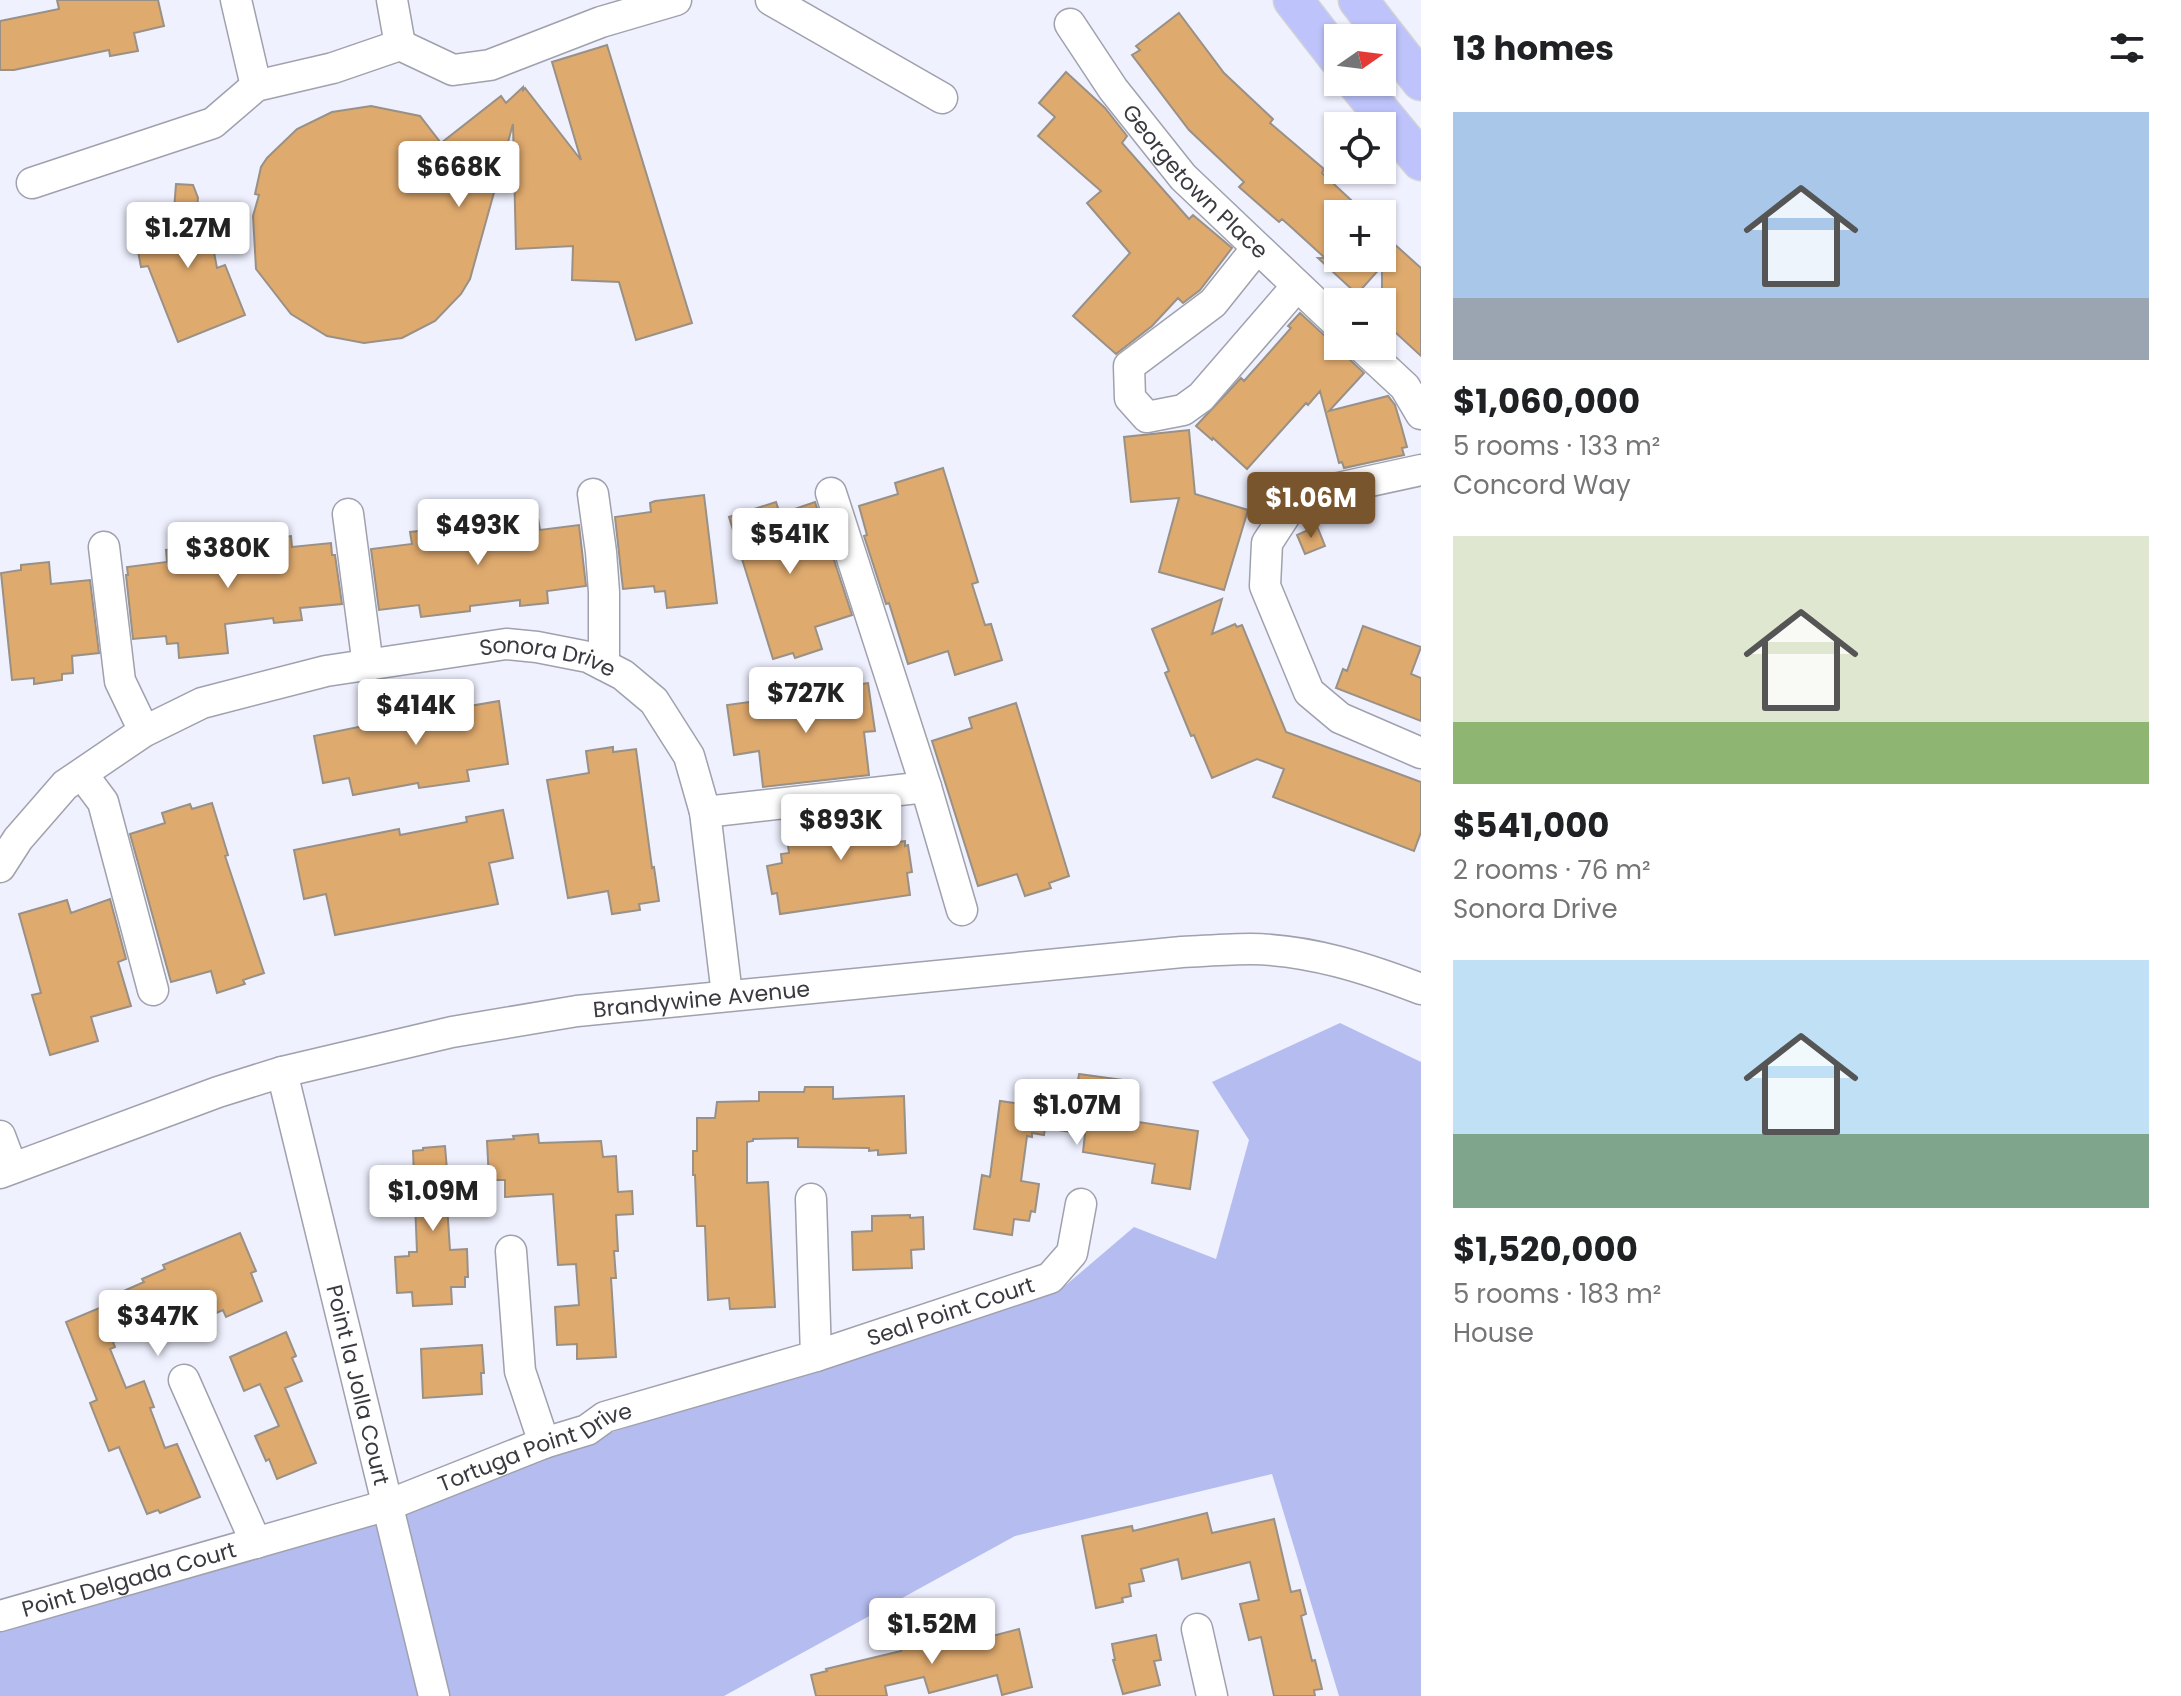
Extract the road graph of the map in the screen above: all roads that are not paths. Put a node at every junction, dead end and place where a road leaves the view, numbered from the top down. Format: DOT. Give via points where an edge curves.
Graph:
graph roads {
  1 [pos="236,0"];
  2 [pos="392,0"];
  3 [pos="676,0"];
  4 [pos="771,0"];
  5 [pos="1293,0"];
  6 [pos="1358,0"];
  7 [pos="1070,24"];
  8 [pos="1324,40"];
  9 [pos="400,45"];
  10 [pos="252,73"];
  11 [pos="1421,81"];
  12 [pos="1368,96"];
  13 [pos="942,98"];
  14 [pos="1421,161"];
  15 [pos="32,183"];
  16 [pos="1257,248"];
  17 [pos="1297,286"];
  18 [pos="1324,311"];
  19 [pos="1376,360"];
  20 [pos="1421,414"];
  21 [pos="1421,470"];
  22 [pos="831,493"];
  23 [pos="593,494"];
  24 [pos="348,514"];
  25 [pos="104,547"];
  26 [pos="604,665"];
  27 [pos="368,666"];
  28 [pos="144,731"];
  29 [pos="1421,753"];
  30 [pos="82,774"];
  31 [pos="926,787"];
  32 [pos="705,812"];
  33 [pos="9,832"];
  34 [pos="0,867"];
  35 [pos="962,910"];
  36 [pos="1421,989"];
  37 [pos="153,990"];
  38 [pos="727,995"];
  39 [pos="282,1072"];
  40 [pos="0,1136"];
  41 [pos="6,1171"];
  42 [pos="811,1199"];
  43 [pos="1081,1204"];
  44 [pos="511,1251"];
  45 [pos="816,1356"];
  46 [pos="184,1380"];
  47 [pos="544,1443"];
  48 [pos="388,1505"];
  49 [pos="256,1543"];
  50 [pos="0,1616"];
  51 [pos="1197,1629"];
  52 [pos="434,1696"];
  53 [pos="1212,1696"];
  1 -- 10 [label="street"];
  2 -- 9 [label="street"];
  3 -- 9 [label="street" via="490,65 453,70"];
  4 -- 13 [label="street"];
  5 -- 8 [label="main road"];
  6 -- 11 [label="main road"];
  7 -- 16 [label="street, Georgetown Place" via="1113,89 1183,177"];
  9 -- 10 [label="street" via="333,68"];
  10 -- 15 [label="street" via="213,123"];
  12 -- 14 [label="main road"];
  16 -- 17 [label="street, Georgetown Place"];
  16 -- 17 [label="street" via="1213,303 1129,366 1130,398 1147,417 1183,410 1201,397"];
  17 -- 18 [label="street, Georgetown Place"];
  19 -- 20 [label="street" via="1405,387"];
  21 -- 29 [label="street" via="1297,497 1267,543 1265,586 1309,692 1340,718"];
  22 -- 31 [label="street"];
  23 -- 26 [label="street" via="604,592"];
  24 -- 27 [label="street"];
  25 -- 28 [label="street" via="120,681"];
  26 -- 27 [label="street, Sonora Drive" via="588,657 506,644"];
  26 -- 32 [label="street, Sonora Drive" via="654,701 689,756"];
  27 -- 28 [label="street, Sonora Drive" via="326,671 202,703"];
  28 -- 30 [label="street, Sonora Drive"];
  30 -- 33 [label="street, Sonora Drive"];
  30 -- 37 [label="street" via="103,802"];
  31 -- 32 [label="street"];
  31 -- 35 [label="street"];
  32 -- 38 [label="street, Sonora Drive"];
  33 -- 34 [label="street, Sonora Drive"];
  36 -- 38 [label="street, Brandywine Avenue" via="1366,968 1252,949"];
  38 -- 39 [label="street, Brandywine Avenue" via="577,1011 452,1032"];
  39 -- 41 [label="street, Brandywine Avenue"];
  39 -- 48 [label="street, Point la Jolla Court"];
  40 -- 41 [label="street"];
  42 -- 45 [label="street"];
  43 -- 45 [label="street, Seal Point Court" via="1072,1253 1050,1278"];
  44 -- 47 [label="street" via="520,1371"];
  45 -- 47 [label="street, Tortuga Point Drive" via="605,1417 587,1430"];
  46 -- 49 [label="street"];
  47 -- 48 [label="street, Tortuga Point Drive"];
  48 -- 49 [label="street, Tortuga Point Drive"];
  48 -- 52 [label="street, Point la Jolla Court"];
  49 -- 50 [label="street, Point Delgada Court"];
  51 -- 53 [label="street"];
}
